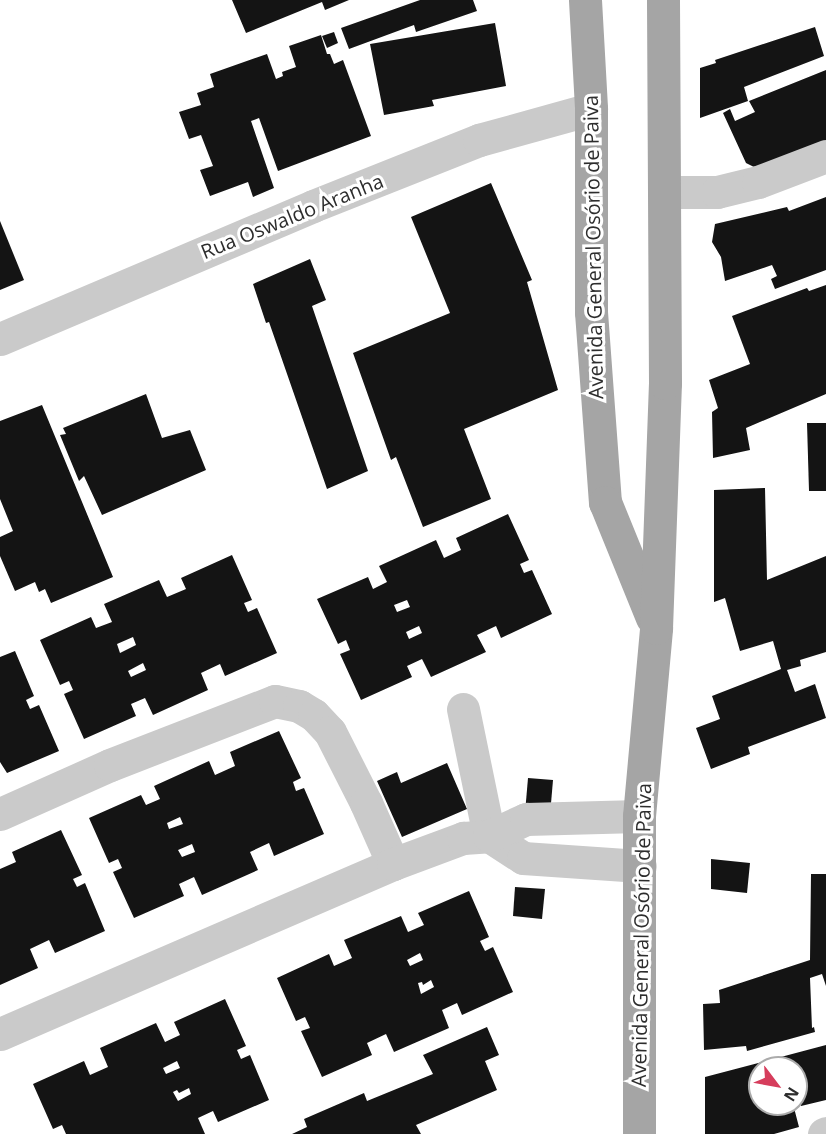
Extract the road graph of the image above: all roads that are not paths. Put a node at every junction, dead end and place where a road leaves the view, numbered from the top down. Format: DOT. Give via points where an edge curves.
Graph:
graph roads {
  1 [pos="585,0"];
  2 [pos="663,0"];
  3 [pos="591,109"];
  4 [pos="826,156"];
  5 [pos="666,192"];
  6 [pos="0,339"];
  7 [pos="656,628"];
  8 [pos="463,709"];
  9 [pos="0,814"];
  10 [pos="639,816"];
  11 [pos="489,836"];
  12 [pos="393,864"];
  13 [pos="640,866"];
  14 [pos="0,1034"];
  15 [pos="639,1134"];
  1 -- 3 [label="main road, Avenida General Osório de Paiva"];
  2 -- 5 [label="main road, Avenida General Osório de Paiva"];
  3 -- 6 [label="street, Rua Oswaldo Aranha" via="479,140"];
  3 -- 7 [label="main road, Avenida General Osório de Paiva" via="591,312 605,502"];
  4 -- 5 [label="street" via="758,182 717,192"];
  5 -- 7 [label="main road, Avenida General Osório de Paiva" via="666,383"];
  7 -- 10 [label="main road, Avenida General Osório de Paiva"];
  8 -- 11 [label="street"];
  9 -- 12 [label="street" via="110,765 275,701 299,706 330,732"];
  10 -- 11 [label="street" via="526,819"];
  10 -- 13 [label="main road, Avenida General Osório de Paiva"];
  11 -- 12 [label="street" via="463,838"];
  11 -- 13 [label="street" via="523,858"];
  12 -- 14 [label="street"];
  13 -- 15 [label="main road, Avenida General Osório de Paiva"];
}
